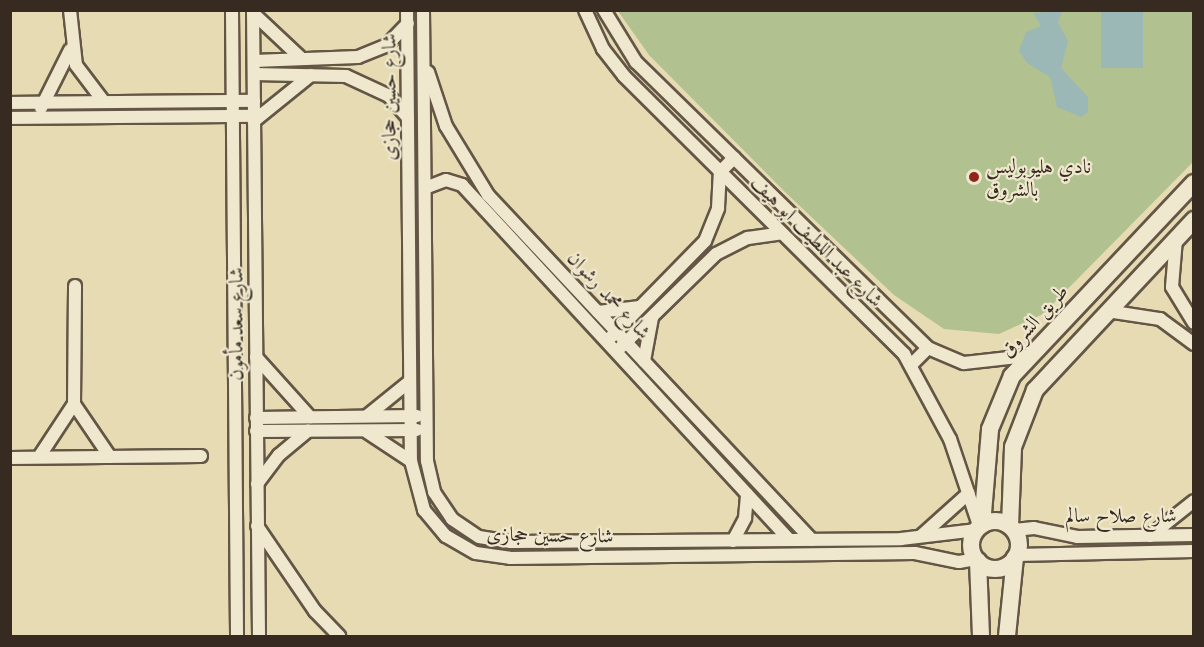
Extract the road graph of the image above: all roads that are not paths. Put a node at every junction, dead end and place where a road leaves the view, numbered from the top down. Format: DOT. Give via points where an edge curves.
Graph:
graph roads {
  1 [pos="70,10"];
  2 [pos="232,10"];
  3 [pos="585,10"];
  4 [pos="604,10"];
  5 [pos="423,11"];
  6 [pos="254,12"];
  7 [pos="407,15"];
  8 [pos="424,48"];
  9 [pos="70,50"];
  10 [pos="302,59"];
  11 [pos="254,61"];
  12 [pos="313,74"];
  13 [pos="254,75"];
  14 [pos="233,101"];
  15 [pos="254,101"];
  16 [pos="104,102"];
  17 [pos="14,103"];
  18 [pos="41,103"];
  19 [pos="233,116"];
  20 [pos="14,118"];
  21 [pos="42,118"];
  22 [pos="254,119"];
  23 [pos="408,119"];
  24 [pos="734,158"];
  25 [pos="720,172"];
  26 [pos="1194,183"];
  27 [pos="425,188"];
  28 [pos="1177,200"];
  29 [pos="1194,214"];
  30 [pos="1194,220"];
  31 [pos="782,233"];
  32 [pos="1176,238"];
  33 [pos="75,285"];
  34 [pos="641,307"];
  35 [pos="1107,311"];
  36 [pos="598,312"];
  37 [pos="652,316"];
  38 [pos="1194,323"];
  39 [pos="616,332"];
  40 [pos="606,342"];
  41 [pos="626,342"];
  42 [pos="1194,345"];
  43 [pos="928,348"];
  44 [pos="616,352"];
  45 [pos="1027,356"];
  46 [pos="256,357"];
  47 [pos="644,361"];
  48 [pos="911,365"];
  49 [pos="410,381"];
  50 [pos="74,404"];
  51 [pos="366,416"];
  52 [pos="411,416"];
  53 [pos="427,416"];
  54 [pos="310,417"];
  55 [pos="256,418"];
  56 [pos="363,430"];
  57 [pos="411,430"];
  58 [pos="427,430"];
  59 [pos="256,431"];
  60 [pos="308,431"];
  61 [pos="201,456"];
  62 [pos="110,457"];
  63 [pos="10,458"];
  64 [pos="39,458"];
  65 [pos="411,461"];
  66 [pos="256,485"];
  67 [pos="969,493"];
  68 [pos="747,494"];
  69 [pos="1194,501"];
  70 [pos="257,525"];
  71 [pos="980,527"];
  72 [pos="1012,529"];
  73 [pos="1194,535"];
  74 [pos="1150,536"];
  75 [pos="917,539"];
  76 [pos="794,540"];
  77 [pos="812,540"];
  78 [pos="733,541"];
  79 [pos="1194,551"];
  80 [pos="798,554"];
  81 [pos="1016,556"];
  82 [pos="977,560"];
  83 [pos="237,636"];
  84 [pos="259,636"];
  85 [pos="339,636"];
  86 [pos="981,636"];
  87 [pos="1007,636"];
  1 -- 9 [label="street"];
  2 -- 14 [label="street, شارع سعد مأمون"];
  3 -- 25 [label="street, شارع عبد اللطيف ابو هيف" via="613,63"];
  4 -- 24 [label="street, شارع عبد اللطيف ابو هيف" via="636,62"];
  5 -- 7 [label="street"];
  5 -- 8 [label="street, شارع حسين حجازى"];
  6 -- 10 [label="street"];
  6 -- 11 [label="street, شارع سعد مأمون"];
  7 -- 10 [label="street" via="373,52"];
  7 -- 23 [label="street, شارع حسين حجازى"];
  8 -- 27 [label="street, شارع حسين حجازى"];
  8 -- 36 [label="street, شارع محمد رشوان" via="436,101 472,173"];
  9 -- 16 [label="street" via="83,79"];
  9 -- 18 [label="street"];
  10 -- 11 [label="street"];
  11 -- 13 [label="street, شارع سعد مأمون"];
  12 -- 13 [label="street"];
  12 -- 22 [label="street"];
  12 -- 23 [label="street" via="361,81 389,96"];
  13 -- 15 [label="street, شارع سعد مأمون"];
  14 -- 15 [label="street"];
  14 -- 16 [label="street"];
  14 -- 19 [label="street, شارع سعد مأمون"];
  15 -- 22 [label="street, شارع سعد مأمون"];
  16 -- 18 [label="street"];
  17 -- 18 [label="street"];
  17 -- 20 [label="street"];
  18 -- 21 [label="street"];
  19 -- 21 [label="street"];
  19 -- 22 [label="street"];
  19 -- 83 [label="street, شارع سعد مأمون"];
  20 -- 21 [label="street"];
  22 -- 46 [label="street, شارع سعد مأمون"];
  23 -- 49 [label="street, شارع حسين حجازى"];
  24 -- 25 [label="street"];
  24 -- 43 [label="street, شارع عبد اللطيف ابو هيف"];
  25 -- 31 [label="street, شارع عبد اللطيف ابو هيف"];
  25 -- 34 [label="street" via="718,208 705,241"];
  26 -- 28 [label="street, طريق الشروق"];
  27 -- 40 [label="street, شارع محمد رشوان" via="446,180 462,185"];
  27 -- 53 [label="street, شارع حسين حجازى"];
  28 -- 29 [label="street"];
  28 -- 45 [label="street, طريق الشروق"];
  30 -- 32 [label="street"];
  31 -- 37 [label="street" via="748,238 716,254"];
  31 -- 48 [label="street, شارع عبد اللطيف ابو هيف"];
  32 -- 35 [label="street"];
  32 -- 38 [label="street" via="1172,286"];
  33 -- 50 [label="street"];
  34 -- 36 [label="street"];
  34 -- 39 [label="street"];
  35 -- 42 [label="street" via="1160,319"];
  35 -- 72 [label="street" via="1047,373 1025,408 1013,447"];
  36 -- 39 [label="street, شارع محمد رشوان"];
  37 -- 41 [label="street"];
  37 -- 47 [label="street"];
  39 -- 40 [label="street"];
  39 -- 41 [label="street, شارع محمد رشوان"];
  40 -- 44 [label="street, شارع محمد رشوان"];
  41 -- 44 [label="street"];
  41 -- 47 [label="street, شارع محمد رشوان"];
  43 -- 45 [label="street, شارع عبد اللطيف ابو هيف" via="964,363"];
  43 -- 48 [label="street"];
  44 -- 68 [label="street, شارع محمد رشوان"];
  45 -- 71 [label="street, طريق الشروق" via="993,419"];
  46 -- 54 [label="street"];
  46 -- 55 [label="street, شارع سعد مأمون"];
  47 -- 77 [label="street, شارع محمد رشوان"];
  48 -- 67 [label="street, شارع عبد اللطيف ابو هيف" via="942,422"];
  49 -- 51 [label="street"];
  49 -- 52 [label="street, شارع حسين حجازى"];
  50 -- 62 [label="street"];
  50 -- 64 [label="street"];
  51 -- 52 [label="street"];
  51 -- 54 [label="street"];
  52 -- 53 [label="street"];
  52 -- 57 [label="street, شارع حسين حجازى"];
  53 -- 58 [label="street, شارع حسين حجازى"];
  54 -- 55 [label="street"];
  55 -- 59 [label="street, شارع سعد مأمون"];
  56 -- 57 [label="street"];
  56 -- 60 [label="street"];
  56 -- 65 [label="street"];
  57 -- 58 [label="street"];
  57 -- 65 [label="street, شارع حسين حجازى"];
  58 -- 78 [label="street, شارع حسين حجازى" via="434,492 452,519 479,537 511,542"];
  59 -- 60 [label="street"];
  59 -- 66 [label="street, شارع سعد مأمون"];
  60 -- 66 [label="street" via="279,455"];
  61 -- 62 [label="street"];
  62 -- 64 [label="street"];
  63 -- 64 [label="street"];
  65 -- 80 [label="street, شارع حسين حجازى" via="417,495 434,525 460,546 493,557"];
  66 -- 70 [label="street, شارع سعد مأمون"];
  67 -- 71 [label="street, شارع عبد اللطيف ابو هيف"];
  67 -- 75 [label="street"];
  68 -- 76 [label="street, شارع محمد رشوان"];
  68 -- 78 [label="street" via="745,518"];
  69 -- 74 [label="street"];
  70 -- 84 [label="street, شارع سعد مأمون"];
  70 -- 85 [label="street" via="315,611"];
  71 -- 72 [label="street" via="996,521"];
  71 -- 75 [label="street, شارع حسين حجازى"];
  71 -- 82 [label="street" via="971,544"];
  72 -- 74 [label="street, شارع صلاح سالم"];
  72 -- 81 [label="street"];
  73 -- 74 [label="street, شارع صلاح سالم"];
  75 -- 77 [label="street, شارع حسين حجازى"];
  76 -- 77 [label="street, شارع حسين حجازى"];
  76 -- 78 [label="street, شارع حسين حجازى"];
  76 -- 80 [label="street"];
  79 -- 81 [label="street, شارع صلاح سالم" via="1070,553 1030,559"];
  80 -- 82 [label="street, شارع حسين حجازى" via="915,553 958,562"];
  81 -- 82 [label="street" via="998,568"];
  81 -- 87 [label="street"];
  82 -- 86 [label="street"];
}
